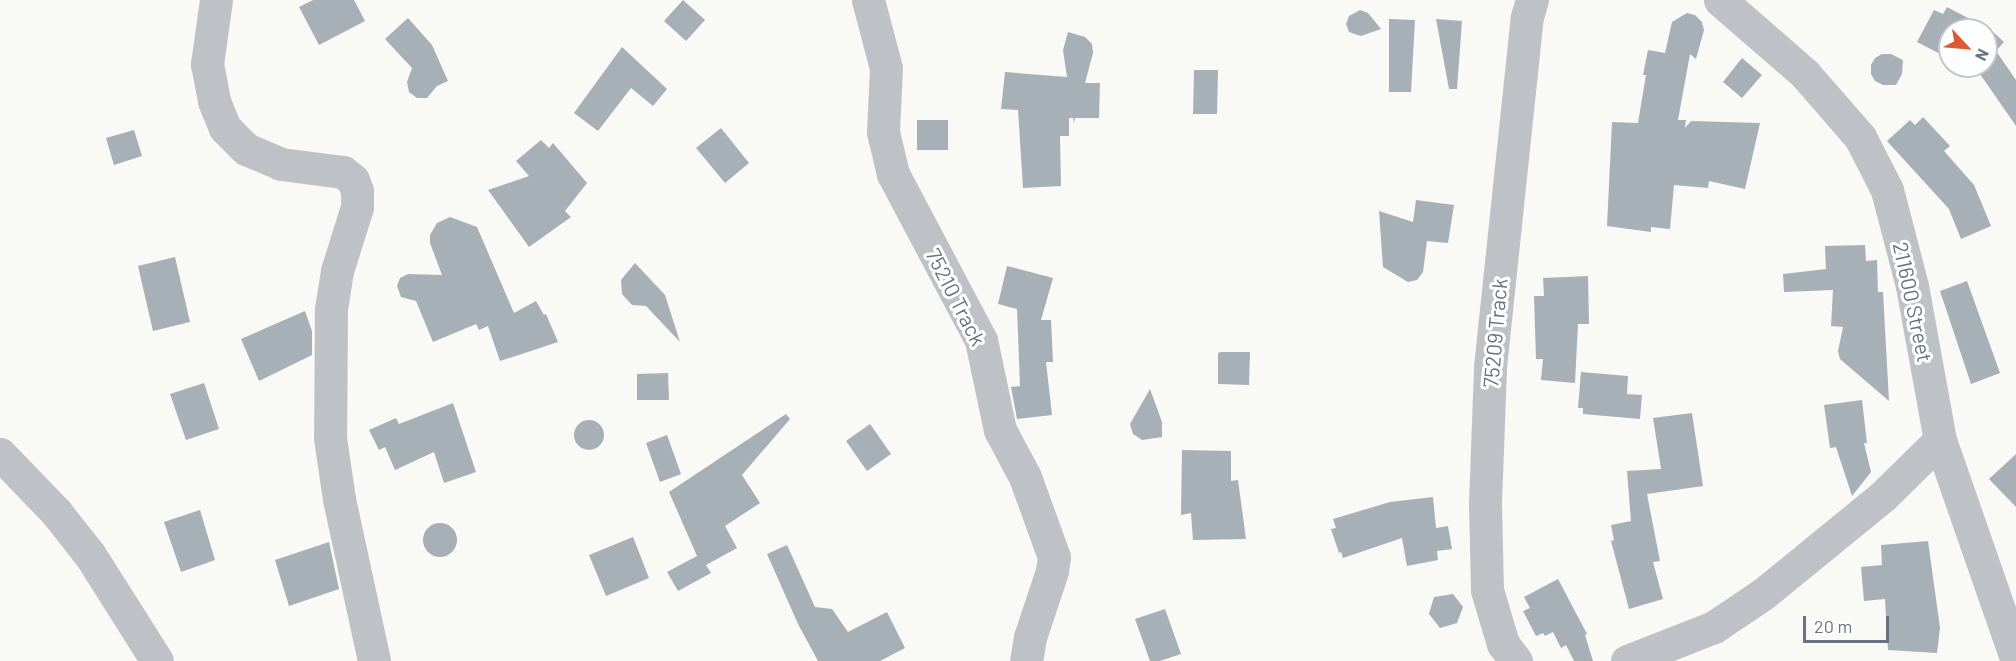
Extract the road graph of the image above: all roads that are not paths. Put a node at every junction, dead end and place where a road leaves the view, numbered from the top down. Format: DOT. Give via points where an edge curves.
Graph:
graph roads {
  1 [pos="216,0"];
  2 [pos="868,0"];
  3 [pos="1532,0"];
  4 [pos="1720,0"];
  5 [pos="1940,440"];
  6 [pos="0,454"];
  7 [pos="2016,658"];
  8 [pos="157,661"];
  9 [pos="374,661"];
  10 [pos="1026,661"];
  11 [pos="1516,661"];
  12 [pos="1628,661"];
  1 -- 9 [label="street" via="207,64 214,101 225,128 246,149 281,164 343,172 357,191 357,207 337,271 331,310 330,438"];
  2 -- 10 [label="street, 75210 Track" via="886,68 883,132 893,174 981,340 1000,430 1025,477 1054,557"];
  3 -- 11 [label="street, 75209 Track" via="1527,17 1490,367 1485,504 1487,590 1503,644"];
  4 -- 5 [label="street, 211600 Street" via="1805,74 1860,137 1887,190 1912,286"];
  5 -- 7 [label="street, 211600 Street"];
  5 -- 12 [label="street" via="1883,496 1763,594 1714,627"];
  6 -- 8 [label="street" via="56,512 90,555"];
}
